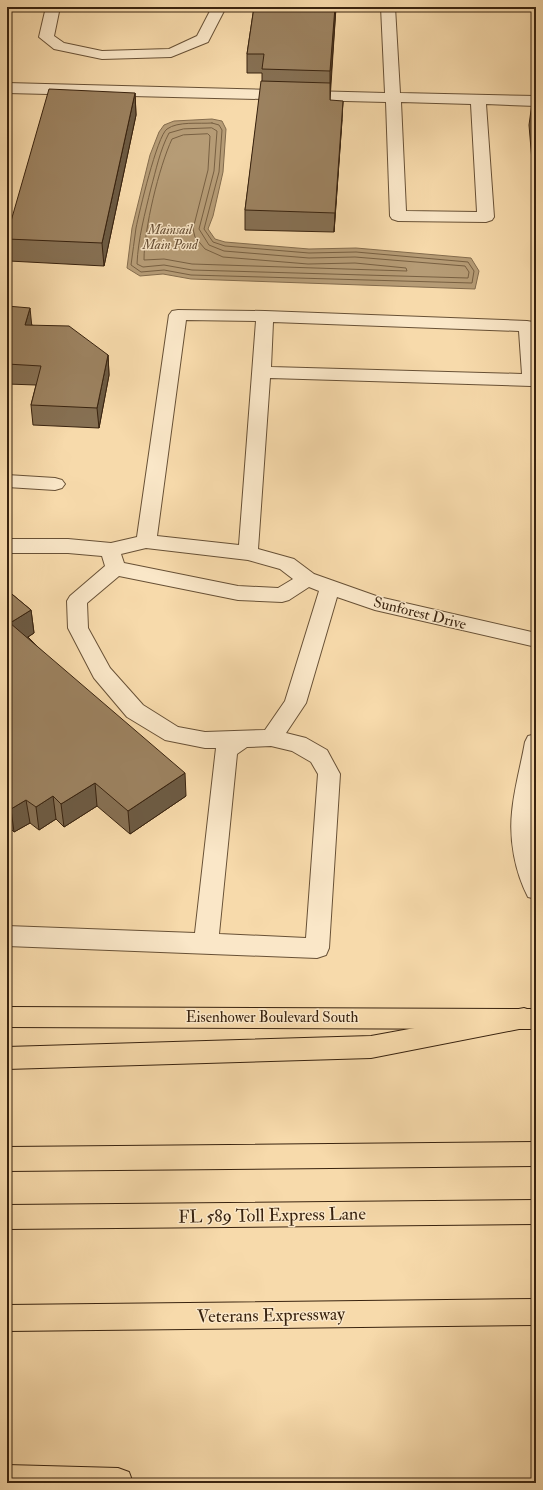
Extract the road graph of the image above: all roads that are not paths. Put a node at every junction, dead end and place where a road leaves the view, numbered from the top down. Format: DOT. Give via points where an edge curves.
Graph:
graph roads {
  1 [pos="53,7"];
  2 [pos="217,7"];
  3 [pos="388,7"];
  4 [pos="8,90"];
  5 [pos="393,98"];
  6 [pos="478,99"];
  7 [pos="536,101"];
  8 [pos="265,316"];
  9 [pos="260,372"];
  10 [pos="7,481"];
  11 [pos="55,484"];
  12 [pos="146,541"];
  13 [pos="7,546"];
  14 [pos="248,554"];
  15 [pos="113,559"];
  16 [pos="307,579"];
  17 [pos="330,587"];
  18 [pos="536,640"];
  19 [pos="271,738"];
  20 [pos="242,739"];
  21 [pos="536,742"];
  22 [pos="536,890"];
  23 [pos="7,936"];
  24 [pos="206,944"];
  25 [pos="7,1016"];
  26 [pos="530,1019"];
  27 [pos="7,1058"];
  28 [pos="536,1154"];
  29 [pos="7,1159"];
  30 [pos="536,1212"];
  31 [pos="7,1217"];
  32 [pos="536,1312"];
  33 [pos="7,1318"];
  34 [pos="7,1480"];
  35 [pos="118,1483"];
  1 -- 2 [label="lane" via="46,37 59,46 102,55 171,53 203,39"];
  3 -- 5 [label="lane"];
  4 -- 5 [label="lane"];
  5 -- 6 [label="lane"];
  5 -- 6 [label="lane" via="398,216 486,217"];
  6 -- 7 [label="lane"];
  8 -- 9 [label="lane"];
  8 -- 9 [label="lane" via="527,326 531,380"];
  8 -- 12 [label="lane" via="178,315"];
  9 -- 14 [label="lane"];
  10 -- 11 [label="lane"];
  12 -- 14 [label="lane, Sunforest Drive"];
  12 -- 15 [label="lane, Sunforest Drive"];
  13 -- 15 [label="lane, Sunforest Drive" via="68,546"];
  14 -- 16 [label="lane, Sunforest Drive" via="287,564"];
  15 -- 16 [label="lane, Sunforest Drive" via="141,574 238,593 282,595"];
  15 -- 20 [label="lane" via="77,601 78,628 102,672 135,711 173,734 205,740"];
  16 -- 17 [label="lane, Sunforest Drive"];
  17 -- 18 [label="lane, Sunforest Drive" via="375,603"];
  17 -- 19 [label="lane" via="295,703"];
  19 -- 20 [label="lane"];
  19 -- 24 [label="lane" via="298,744 319,756 329,774 317,948"];
  20 -- 24 [label="lane" via="226,750"];
  21 -- 22 [label="lane" via="523,812 524,848"];
  23 -- 24 [label="lane"];
  25 -- 26 [label="main road, Eisenhower Boulevard South"];
  26 -- 27 [label="main road" via="371,1047"];
  28 -- 29 [label="main road"];
  30 -- 31 [label="main road, FL 589 Toll Express Lane"];
  32 -- 33 [label="main road, Veterans Expressway"];
  34 -- 35 [label="main road"];
}
